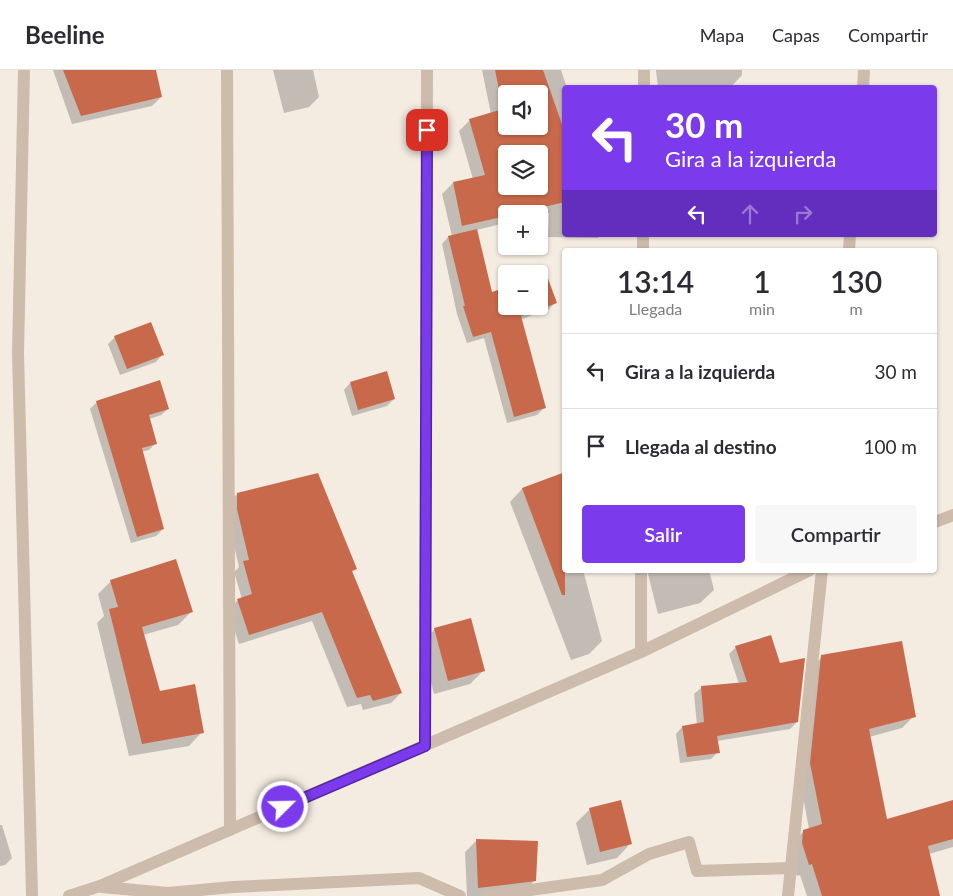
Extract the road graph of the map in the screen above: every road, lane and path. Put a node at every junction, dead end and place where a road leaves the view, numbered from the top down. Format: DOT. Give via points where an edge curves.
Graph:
graph roads {
  1 [pos="24,70"];
  2 [pos="226,70"];
  3 [pos="428,70"];
  4 [pos="644,70"];
  5 [pos="864,70"];
  6 [pos="644,85"];
  7 [pos="862,85"];
  8 [pos="953,515"];
  9 [pos="937,521"];
  10 [pos="641,573"];
  11 [pos="804,573"];
  12 [pos="822,573"];
  13 [pos="641,652"];
  14 [pos="425,746"];
  15 [pos="230,830"];
  16 [pos="791,868"];
  17 [pos="100,886"];
  18 [pos="32,896"];
  19 [pos="69,896"];
  20 [pos="460,896"];
  21 [pos="487,896"];
  22 [pos="788,896"];
  1 -- 18 [label="street" via="18,353"];
  2 -- 15 [label="street"];
  3 -- 14 [label="street"];
  4 -- 6 [label="street"];
  5 -- 7 [label="street"];
  8 -- 9 [label="street"];
  10 -- 13 [label="street"];
  11 -- 13 [label="street"];
  12 -- 16 [label="street"];
  13 -- 14 [label="street"];
  14 -- 15 [label="street"];
  15 -- 17 [label="street"];
  16 -- 21 [label="street" via="698,871 690,842 649,854 602,880"];
  16 -- 22 [label="street"];
  17 -- 19 [label="street"];
  17 -- 20 [label="street" via="168,893 419,878"];
}
